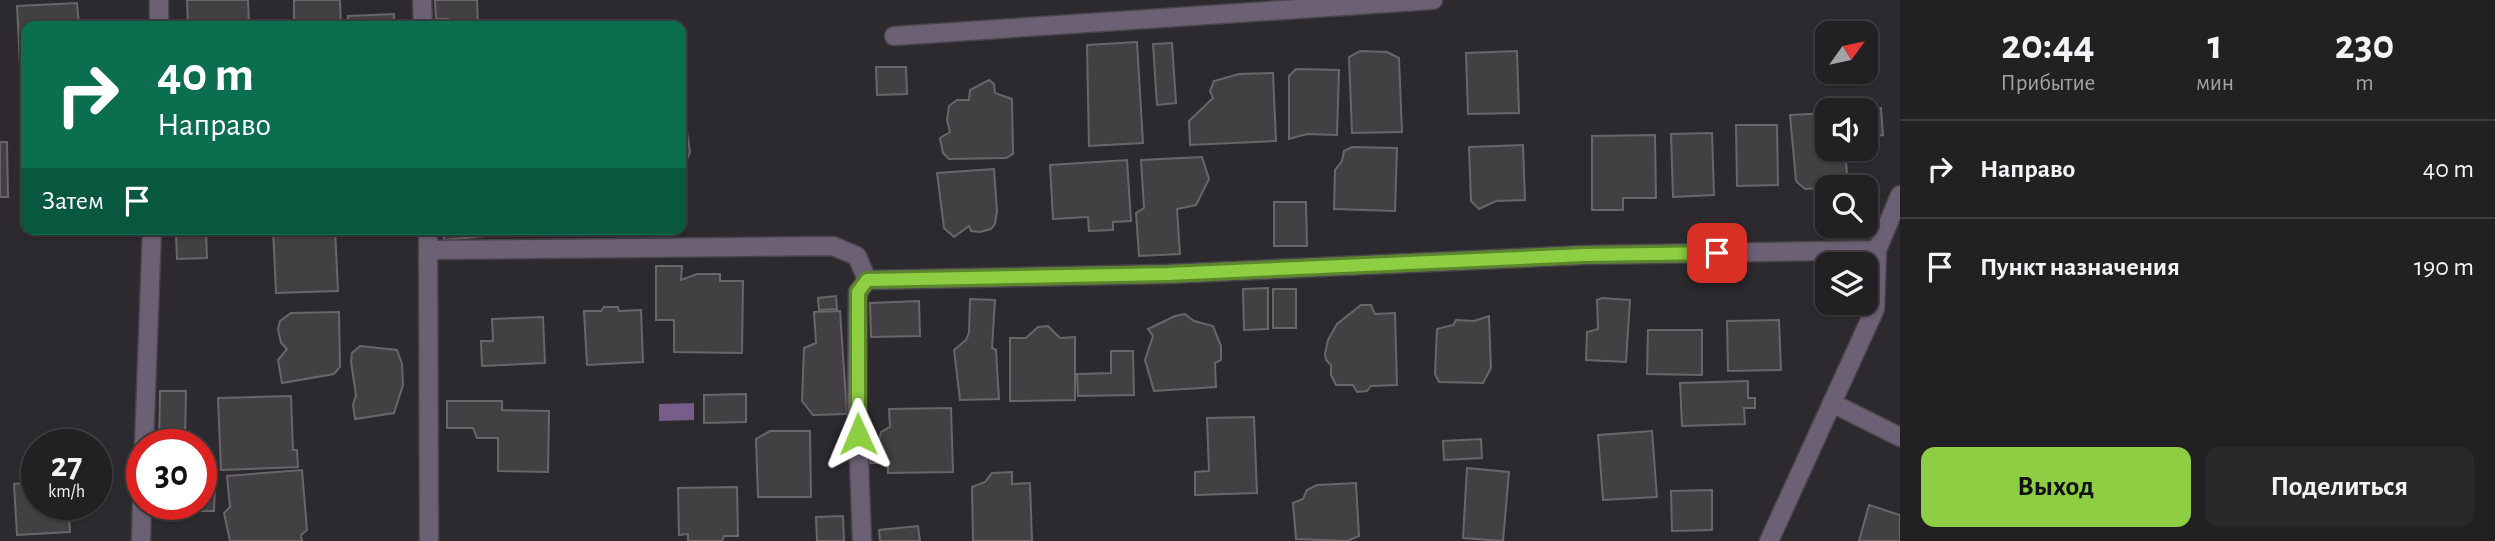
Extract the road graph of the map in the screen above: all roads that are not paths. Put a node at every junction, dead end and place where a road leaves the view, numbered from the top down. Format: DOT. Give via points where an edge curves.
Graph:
graph roads {
  1 [pos="159,0"];
  2 [pos="422,0"];
  3 [pos="1433,0"];
  4 [pos="159,21"];
  5 [pos="423,21"];
  6 [pos="894,36"];
  7 [pos="1900,195"];
  8 [pos="152,235"];
  9 [pos="428,235"];
  10 [pos="429,250"];
  11 [pos="1877,250"];
  12 [pos="867,280"];
  13 [pos="1832,403"];
  14 [pos="145,429"];
  15 [pos="1900,437"];
  16 [pos="142,520"];
  17 [pos="141,541"];
  18 [pos="429,541"];
  19 [pos="862,541"];
  20 [pos="1769,541"];
  1 -- 4 [label="street"];
  2 -- 5 [label="street"];
  3 -- 6 [label="street"];
  7 -- 11 [label="street"];
  8 -- 14 [label="street"];
  9 -- 10 [label="street"];
  10 -- 12 [label="street" via="833,246 857,256"];
  10 -- 18 [label="street"];
  11 -- 12 [label="street" via="1584,255 1168,274"];
  11 -- 13 [label="street" via="1875,309"];
  12 -- 19 [label="street" via="858,292"];
  13 -- 15 [label="street"];
  13 -- 20 [label="street"];
  16 -- 17 [label="street"];
}
